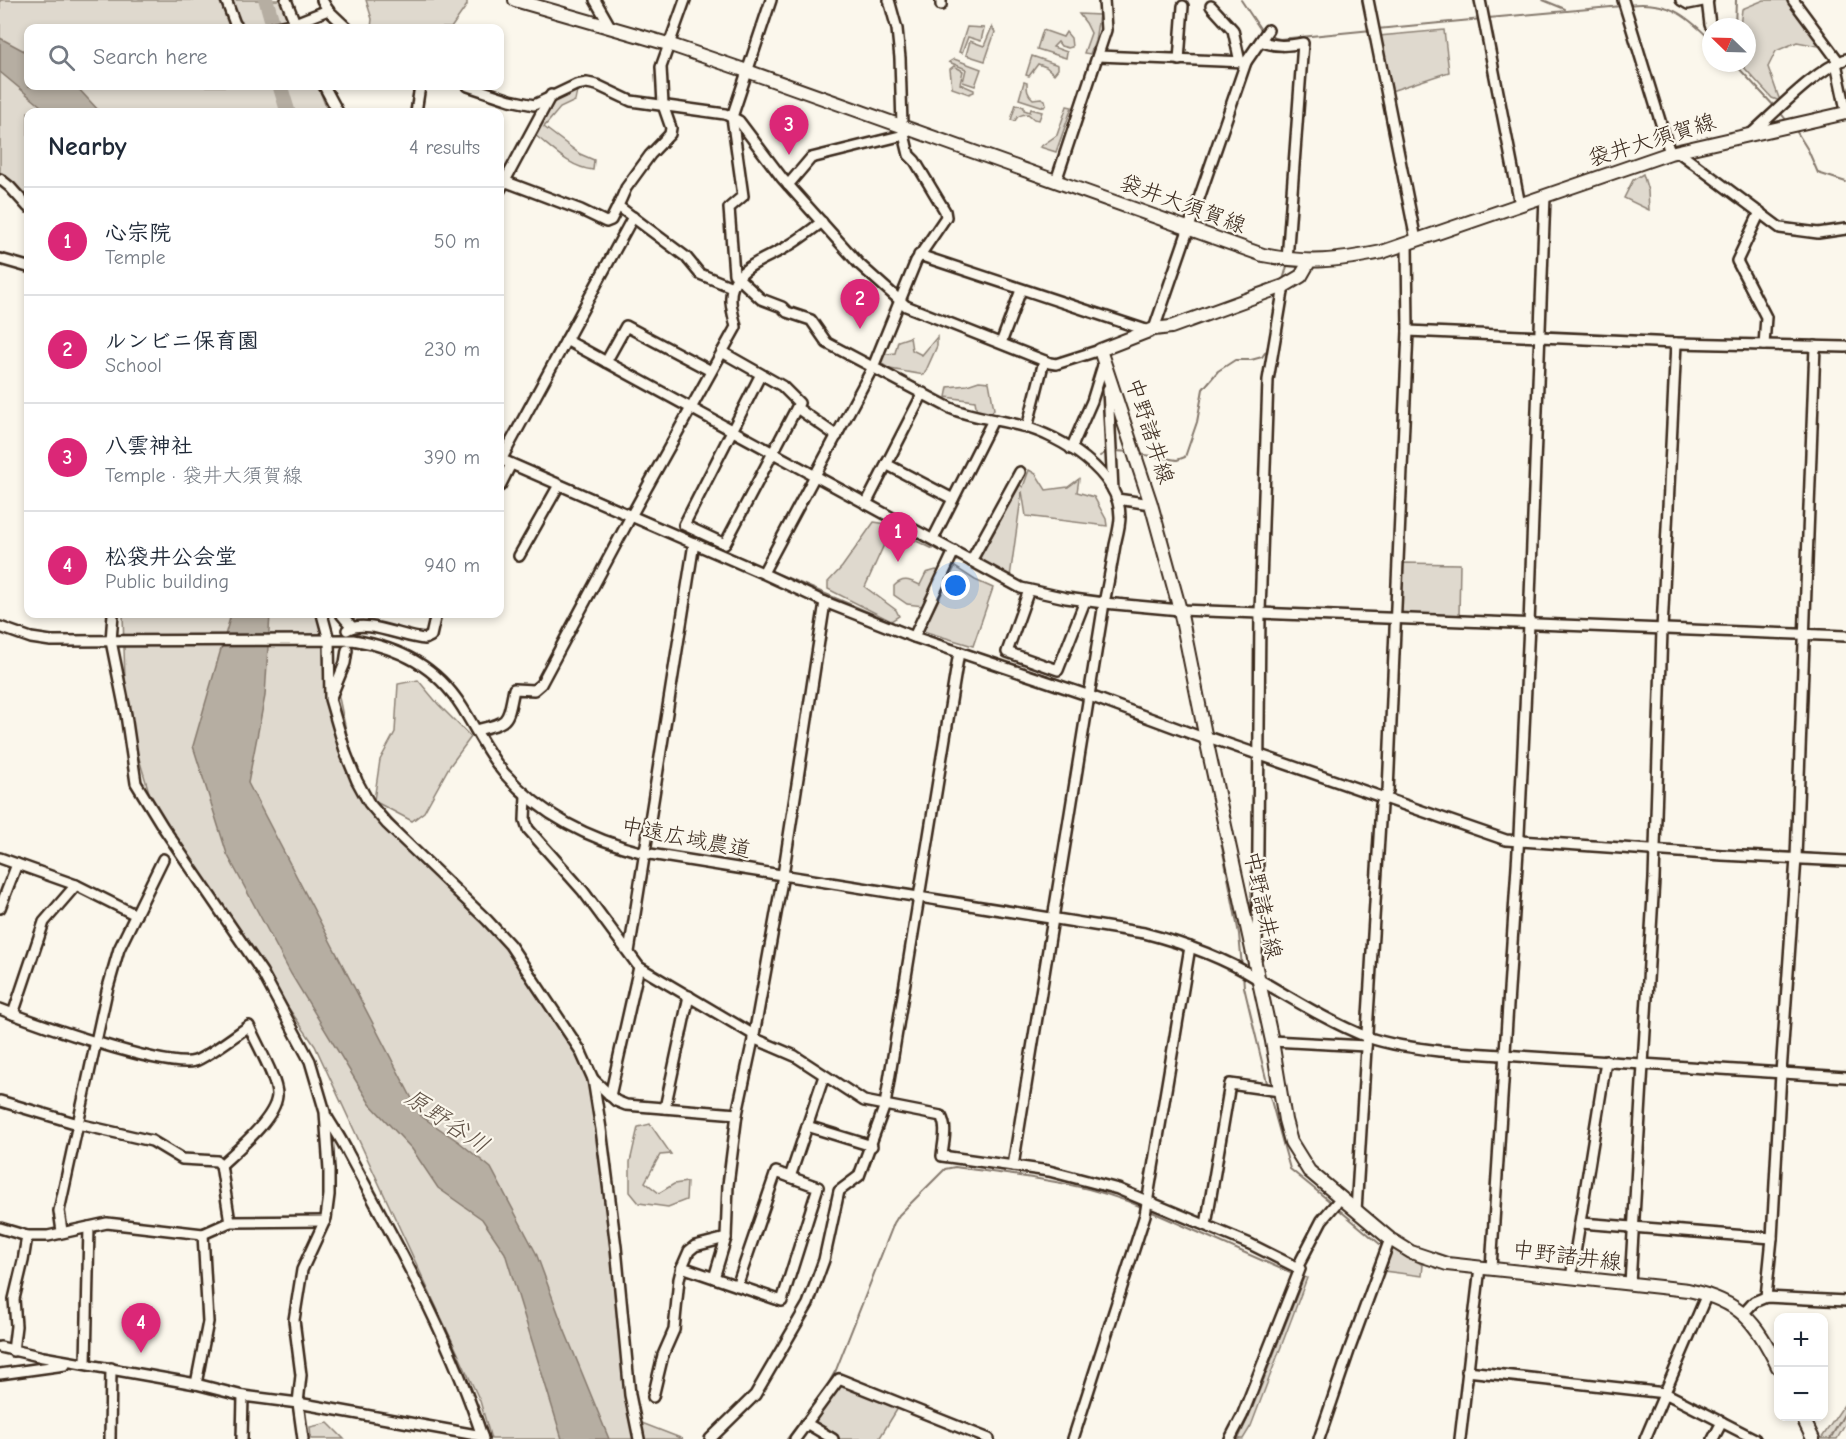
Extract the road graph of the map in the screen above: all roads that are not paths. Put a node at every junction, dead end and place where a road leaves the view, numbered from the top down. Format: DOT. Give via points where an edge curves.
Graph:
graph roads {
  1 [pos="226,0"];
  2 [pos="286,0"];
  3 [pos="322,0"];
  4 [pos="515,0"];
  5 [pos="596,0"];
  6 [pos="771,0"];
  7 [pos="889,0"];
  8 [pos="1104,0"];
  9 [pos="1368,0"];
  10 [pos="1480,0"];
  11 [pos="1623,0"];
  12 [pos="1681,0"];
  13 [pos="1707,0"];
  14 [pos="1793,0"];
  15 [pos="683,1"];
  16 [pos="1183,6"];
  17 [pos="1211,6"];
  18 [pos="328,10"];
  19 [pos="1709,18"];
  20 [pos="236,24"];
  21 [pos="301,24"];
  22 [pos="343,24"];
  23 [pos="611,28"];
  24 [pos="1268,30"];
  25 [pos="1304,32"];
  26 [pos="1261,41"];
  27 [pos="1303,43"];
  28 [pos="669,44"];
  29 [pos="1098,56"];
  30 [pos="1179,60"];
  31 [pos="1840,61"];
  32 [pos="1244,62"];
  33 [pos="747,71"];
  34 [pos="326,90"];
  35 [pos="419,90"];
  36 [pos="480,90"];
  37 [pos="551,95"];
  38 [pos="663,105"];
  39 [pos="337,108"];
  40 [pos="417,108"];
  41 [pos="1846,111"];
  42 [pos="732,117"];
  43 [pos="903,130"];
  44 [pos="1751,133"];
  45 [pos="1674,152"];
  46 [pos="0,179"];
  47 [pos="504,181"];
  48 [pos="1056,181"];
  49 [pos="788,185"];
  50 [pos="504,186"];
  51 [pos="1545,196"];
  52 [pos="24,203"];
  53 [pos="1520,204"];
  54 [pos="618,206"];
  55 [pos="1760,212"];
  56 [pos="633,217"];
  57 [pos="822,222"];
  58 [pos="1189,228"];
  59 [pos="1846,229"];
  60 [pos="1412,242"];
  61 [pos="919,255"];
  62 [pos="0,259"];
  63 [pos="1287,260"];
  64 [pos="1309,262"];
  65 [pos="24,266"];
  66 [pos="738,277"];
  67 [pos="1284,286"];
  68 [pos="732,287"];
  69 [pos="1021,290"];
  70 [pos="899,300"];
  71 [pos="1151,330"];
  72 [pos="1408,331"];
  73 [pos="1540,337"];
  74 [pos="566,340"];
  75 [pos="1001,343"];
  76 [pos="1676,343"];
  77 [pos="1764,345"];
  78 [pos="1815,346"];
  79 [pos="1846,347"];
  80 [pos="722,352"];
  81 [pos="1102,356"];
  82 [pos="1044,360"];
  83 [pos="606,362"];
  84 [pos="873,367"];
  85 [pos="711,371"];
  86 [pos="761,374"];
  87 [pos="1112,384"];
  88 [pos="923,393"];
  89 [pos="690,408"];
  90 [pos="797,408"];
  91 [pos="993,420"];
  92 [pos="1027,428"];
  93 [pos="732,431"];
  94 [pos="837,436"];
  95 [pos="1071,448"];
  96 [pos="504,452"];
  97 [pos="774,454"];
  98 [pos="504,461"];
  99 [pos="511,464"];
  100 [pos="886,464"];
  101 [pos="1020,472"];
  102 [pos="815,476"];
  103 [pos="504,478"];
  104 [pos="559,485"];
  105 [pos="1115,495"];
  106 [pos="953,499"];
  107 [pos="866,504"];
  108 [pos="1151,504"];
  109 [pos="631,516"];
  110 [pos="933,539"];
  111 [pos="694,543"];
  112 [pos="954,551"];
  113 [pos="519,556"];
  114 [pos="971,561"];
  115 [pos="764,573"];
  116 [pos="1029,590"];
  117 [pos="1085,601"];
  118 [pos="825,602"];
  119 [pos="1104,603"];
  120 [pos="1180,610"];
  121 [pos="1260,612"];
  122 [pos="113,618"];
  123 [pos="323,618"];
  124 [pos="343,618"];
  125 [pos="435,618"];
  126 [pos="1395,618"];
  127 [pos="1529,624"];
  128 [pos="0,627"];
  129 [pos="1662,630"];
  130 [pos="1803,635"];
  131 [pos="1846,636"];
  132 [pos="914,637"];
  133 [pos="329,640"];
  134 [pos="116,641"];
  135 [pos="347,650"];
  136 [pos="958,652"];
  137 [pos="1090,696"];
  138 [pos="330,699"];
  139 [pos="476,730"];
  140 [pos="1205,737"];
  141 [pos="1259,754"];
  142 [pos="1386,794"];
  143 [pos="526,795"];
  144 [pos="1519,838"];
  145 [pos="1655,850"];
  146 [pos="644,853"];
  147 [pos="0,858"];
  148 [pos="1796,858"];
  149 [pos="163,859"];
  150 [pos="1846,861"];
  151 [pos="17,864"];
  152 [pos="783,875"];
  153 [pos="76,885"];
  154 [pos="918,898"];
  155 [pos="0,908"];
  156 [pos="136,915"];
  157 [pos="1053,918"];
  158 [pos="1190,947"];
  159 [pos="628,952"];
  160 [pos="639,966"];
  161 [pos="1257,978"];
  162 [pos="689,996"];
  163 [pos="0,1009"];
  164 [pos="13,1014"];
  165 [pos="754,1036"];
  166 [pos="1272,1041"];
  167 [pos="1367,1041"];
  168 [pos="96,1042"];
  169 [pos="1504,1055"];
  170 [pos="1605,1061"];
  171 [pos="1643,1063"];
  172 [pos="1781,1073"];
  173 [pos="824,1076"];
  174 [pos="1846,1077"];
  175 [pos="593,1079"];
  176 [pos="1280,1090"];
  177 [pos="610,1096"];
  178 [pos="0,1101"];
  179 [pos="885,1105"];
  180 [pos="664,1108"];
  181 [pos="325,1112"];
  182 [pos="737,1114"];
  183 [pos="78,1124"];
  184 [pos="807,1126"];
  185 [pos="872,1146"];
  186 [pos="221,1165"];
  187 [pos="1013,1166"];
  188 [pos="790,1177"];
  189 [pos="1340,1199"];
  190 [pos="1149,1200"];
  191 [pos="1356,1211"];
  192 [pos="325,1221"];
  193 [pos="230,1222"];
  194 [pos="1581,1223"];
  195 [pos="1206,1225"];
  196 [pos="89,1227"];
  197 [pos="0,1228"];
  198 [pos="1632,1228"];
  199 [pos="62,1231"];
  200 [pos="203,1234"];
  201 [pos="27,1236"];
  202 [pos="726,1238"];
  203 [pos="1772,1238"];
  204 [pos="1390,1239"];
  205 [pos="682,1267"];
  206 [pos="1297,1268"];
  207 [pos="1486,1268"];
  208 [pos="714,1278"];
  209 [pos="1571,1278"];
  210 [pos="1630,1284"];
  211 [pos="737,1286"];
  212 [pos="1707,1294"];
  213 [pos="1766,1297"];
  214 [pos="1846,1301"];
  215 [pos="1743,1314"];
  216 [pos="0,1347"];
  217 [pos="13,1351"];
  218 [pos="1774,1357"];
  219 [pos="86,1364"];
  220 [pos="111,1368"];
  221 [pos="1467,1371"];
  222 [pos="0,1374"];
  223 [pos="196,1384"];
  224 [pos="1665,1393"];
  225 [pos="243,1396"];
  226 [pos="653,1397"];
  227 [pos="298,1403"];
  228 [pos="1804,1421"];
  229 [pos="1722,1422"];
  230 [pos="807,1423"];
  231 [pos="483,1438"];
  232 [pos="110,1439"];
  233 [pos="242,1439"];
  234 [pos="303,1439"];
  235 [pos="639,1439"];
  236 [pos="710,1439"];
  237 [pos="795,1439"];
  238 [pos="833,1439"];
  239 [pos="988,1439"];
  240 [pos="1073,1439"];
  241 [pos="1230,1439"];
  242 [pos="1319,1439"];
  243 [pos="1460,1439"];
  244 [pos="1645,1439"];
  245 [pos="1713,1439"];
  246 [pos="1755,1439"];
  247 [pos="1813,1439"];
  1 -- 20 [label="street"];
  2 -- 21 [label="street"];
  3 -- 18 [label="street"];
  4 -- 23 [label="main road, 袋井大須賀線"];
  5 -- 23 [label="street"];
  6 -- 33 [label="street"];
  7 -- 43 [label="street" via="897,29"];
  8 -- 29 [label="street" via="1106,30"];
  9 -- 60 [label="street"];
  10 -- 53 [label="street"];
  11 -- 45 [label="street"];
  12 -- 13 [label="street" via="1688,4"];
  13 -- 19 [label="street"];
  14 -- 31 [label="street"];
  15 -- 28 [label="street"];
  16 -- 30 [label="street"];
  17 -- 32 [label="street" via="1233,30"];
  18 -- 21 [label="street"];
  18 -- 22 [label="street"];
  23 -- 28 [label="main road, 袋井大須賀線"];
  24 -- 26 [label="street"];
  25 -- 27 [label="street"];
  26 -- 27 [label="street" via="1278,46"];
  26 -- 32 [label="street"];
  27 -- 63 [label="street"];
  28 -- 33 [label="main road, 袋井大須賀線"];
  28 -- 38 [label="street" via="661,67"];
  29 -- 30 [label="street"];
  29 -- 48 [label="street"];
  30 -- 32 [label="street"];
  31 -- 41 [label="street"];
  31 -- 44 [label="street"];
  32 -- 58 [label="street"];
  33 -- 42 [label="street"];
  33 -- 43 [label="main road, 袋井大須賀線"];
  34 -- 39 [label="street"];
  35 -- 40 [label="street"];
  36 -- 37 [label="street" via="534,105"];
  37 -- 38 [label="street" via="587,82 631,101"];
  37 -- 47 [label="street"];
  38 -- 42 [label="street"];
  38 -- 54 [label="street" via="670,134 650,154"];
  41 -- 44 [label="main road, 袋井大須賀線"];
  42 -- 49 [label="street"];
  42 -- 66 [label="street" via="743,196 729,208 734,274"];
  43 -- 48 [label="main road, 袋井大須賀線"];
  43 -- 49 [label="street" via="811,158"];
  43 -- 61 [label="street" via="909,155 946,216"];
  44 -- 45 [label="main road, 袋井大須賀線"];
  45 -- 51 [label="main road, 袋井大須賀線"];
  45 -- 55 [label="street"];
  46 -- 52 [label="street"];
  48 -- 58 [label="main road, 袋井大須賀線"];
  49 -- 57 [label="street"];
  50 -- 54 [label="street" via="606,222"];
  51 -- 53 [label="main road, 袋井大須賀線"];
  51 -- 73 [label="street"];
  53 -- 60 [label="main road, 袋井大須賀線"];
  54 -- 56 [label="street"];
  55 -- 59 [label="street" via="1780,228 1790,230 1818,233"];
  55 -- 77 [label="street" via="1737,261 1766,317"];
  56 -- 68 [label="street" via="686,257 700,274"];
  56 -- 74 [label="street"];
  57 -- 66 [label="street"];
  57 -- 70 [label="street" via="859,264"];
  58 -- 63 [label="main road, 袋井大須賀線"];
  58 -- 71 [label="street"];
  60 -- 64 [label="main road, 袋井大須賀線" via="1348,259"];
  60 -- 72 [label="street"];
  61 -- 69 [label="street"];
  61 -- 70 [label="street"];
  62 -- 65 [label="street"];
  63 -- 64 [label="main road, 袋井大須賀線"];
  64 -- 67 [label="main road" via="1301,276"];
  66 -- 68 [label="street"];
  66 -- 84 [label="street" via="761,299 811,320 827,343"];
  67 -- 71 [label="main road" via="1171,327"];
  67 -- 121 [label="street" via="1268,380"];
  68 -- 80 [label="street" via="730,300 736,327"];
  69 -- 71 [label="street"];
  69 -- 75 [label="street"];
  70 -- 75 [label="street"];
  70 -- 84 [label="street"];
  71 -- 81 [label="main road"];
  72 -- 73 [label="street"];
  72 -- 126 [label="street"];
  73 -- 76 [label="street"];
  73 -- 127 [label="street"];
  74 -- 83 [label="street"];
  74 -- 96 [label="street"];
  75 -- 82 [label="street"];
  76 -- 77 [label="street"];
  76 -- 129 [label="street"];
  77 -- 78 [label="street"];
  78 -- 79 [label="street"];
  78 -- 130 [label="street"];
  80 -- 85 [label="street"];
  80 -- 86 [label="street"];
  81 -- 82 [label="street" via="1056,364"];
  81 -- 87 [label="main road, 中野諸井線"];
  81 -- 95 [label="street" via="1092,401"];
  82 -- 92 [label="street"];
  83 -- 85 [label="street" via="626,326"];
  83 -- 89 [label="street"];
  84 -- 88 [label="street"];
  84 -- 94 [label="street"];
  85 -- 89 [label="street"];
  86 -- 90 [label="street" via="793,395 799,403"];
  86 -- 93 [label="street"];
  87 -- 105 [label="street" via="1108,389"];
  87 -- 108 [label="main road, 中野諸井線"];
  88 -- 91 [label="street" via="963,414"];
  88 -- 100 [label="street"];
  89 -- 93 [label="street"];
  89 -- 109 [label="street"];
  90 -- 94 [label="street"];
  90 -- 97 [label="street"];
  91 -- 92 [label="street"];
  91 -- 106 [label="street"];
  92 -- 95 [label="street"];
  93 -- 97 [label="street"];
  93 -- 97 [label="street" via="684,525 725,544"];
  94 -- 102 [label="street"];
  95 -- 105 [label="street" via="1093,464"];
  97 -- 102 [label="street"];
  98 -- 99 [label="street"];
  99 -- 103 [label="street"];
  99 -- 104 [label="street"];
  100 -- 106 [label="street"];
  100 -- 107 [label="street"];
  101 -- 114 [label="street"];
  102 -- 107 [label="street"];
  102 -- 115 [label="street"];
  104 -- 109 [label="street"];
  104 -- 113 [label="street"];
  105 -- 108 [label="street"];
  105 -- 119 [label="street" via="1120,519"];
  106 -- 110 [label="street"];
  107 -- 110 [label="street"];
  108 -- 120 [label="main road, 中野諸井線"];
  109 -- 111 [label="street"];
  109 -- 139 [label="street" via="541,684 534,690 514,689 508,717 501,724"];
  110 -- 112 [label="street"];
  111 -- 115 [label="street"];
  111 -- 146 [label="street"];
  112 -- 114 [label="street"];
  112 -- 132 [label="street"];
  114 -- 116 [label="street"];
  115 -- 118 [label="street"];
  116 -- 117 [label="street"];
  116 -- 117 [label="street" via="1007,652 1058,670"];
  117 -- 119 [label="street"];
  118 -- 132 [label="street"];
  118 -- 152 [label="street"];
  119 -- 120 [label="street"];
  119 -- 137 [label="street"];
  120 -- 121 [label="street"];
  120 -- 140 [label="main road, 中野諸井線"];
  121 -- 126 [label="street"];
  121 -- 141 [label="street"];
  122 -- 134 [label="street"];
  123 -- 133 [label="street"];
  124 -- 125 [label="street" via="349,629 368,627 425,639 431,636"];
  126 -- 127 [label="street"];
  126 -- 142 [label="street"];
  127 -- 129 [label="street"];
  127 -- 144 [label="street"];
  128 -- 134 [label="street, 中遠広域農道" via="51,641"];
  129 -- 130 [label="street"];
  129 -- 145 [label="street"];
  130 -- 131 [label="street"];
  130 -- 148 [label="street"];
  132 -- 136 [label="street"];
  133 -- 134 [label="street, 中遠広域農道"];
  133 -- 138 [label="street"];
  133 -- 139 [label="street, 中遠広域農道" via="368,643 407,655 449,689"];
  134 -- 181 [label="street" via="134,774 140,792 262,972 310,1061"];
  135 -- 138 [label="street"];
  136 -- 137 [label="street"];
  136 -- 154 [label="street"];
  137 -- 140 [label="street"];
  137 -- 157 [label="street"];
  138 -- 175 [label="street" via="346,754 369,803 510,945 580,1050"];
  139 -- 143 [label="street, 中遠広域農道" via="491,756"];
  140 -- 141 [label="street"];
  140 -- 161 [label="main road, 中野諸井線"];
  141 -- 142 [label="street"];
  141 -- 161 [label="street"];
  142 -- 144 [label="street" via="1506,840"];
  142 -- 167 [label="street" via="1381,805"];
  143 -- 146 [label="street, 中遠広域農道" via="577,830 614,846"];
  143 -- 159 [label="street" via="528,829 583,891"];
  144 -- 145 [label="street"];
  144 -- 169 [label="street"];
  145 -- 148 [label="street"];
  145 -- 171 [label="street"];
  146 -- 152 [label="street, 中遠広域農道"];
  146 -- 159 [label="street"];
  147 -- 151 [label="street"];
  148 -- 150 [label="street"];
  148 -- 172 [label="street"];
  149 -- 156 [label="street"];
  151 -- 153 [label="street"];
  151 -- 155 [label="street"];
  152 -- 154 [label="street, 中遠広域農道"];
  152 -- 165 [label="street"];
  153 -- 156 [label="street"];
  153 -- 164 [label="street" via="44,922"];
  154 -- 157 [label="street, 中遠広域農道"];
  154 -- 179 [label="street"];
  156 -- 168 [label="street" via="119,949"];
  157 -- 158 [label="street, 中遠広域農道" via="1144,933"];
  157 -- 187 [label="street"];
  158 -- 161 [label="street, 中遠広域農道"];
  158 -- 190 [label="street"];
  159 -- 160 [label="street"];
  160 -- 162 [label="street"];
  160 -- 177 [label="street"];
  161 -- 166 [label="main road, 中野諸井線"];
  161 -- 167 [label="street, 中遠広域農道"];
  162 -- 165 [label="street"];
  162 -- 180 [label="street"];
  163 -- 164 [label="street"];
  164 -- 168 [label="street"];
  165 -- 173 [label="street"];
  165 -- 182 [label="street"];
  166 -- 167 [label="street"];
  166 -- 176 [label="main road, 中野諸井線"];
  167 -- 169 [label="street"];
  167 -- 191 [label="street"];
  168 -- 183 [label="street"];
  168 -- 186 [label="street" via="176,1062 195,1061 249,1026 277,1095 274,1108 259,1128"];
  169 -- 170 [label="street"];
  169 -- 207 [label="street"];
  170 -- 171 [label="street"];
  170 -- 194 [label="street"];
  171 -- 172 [label="street"];
  171 -- 198 [label="street"];
  172 -- 174 [label="street"];
  172 -- 203 [label="street"];
  173 -- 179 [label="street" via="864,1101"];
  173 -- 184 [label="street"];
  175 -- 177 [label="street"];
  175 -- 235 [label="street" via="615,1236 630,1395"];
  176 -- 189 [label="main road, 中野諸井線" via="1291,1142 1309,1172"];
  176 -- 195 [label="street" via="1230,1084"];
  177 -- 180 [label="street" via="626,1105"];
  178 -- 183 [label="street"];
  179 -- 185 [label="street"];
  179 -- 187 [label="street" via="941,1116 945,1122 942,1156"];
  180 -- 182 [label="street"];
  181 -- 192 [label="street" via="329,1195"];
  181 -- 231 [label="street" via="427,1301"];
  182 -- 202 [label="street"];
  183 -- 186 [label="street" via="152,1141 182,1160 217,1161"];
  183 -- 199 [label="street" via="59,1211"];
  184 -- 185 [label="street"];
  184 -- 188 [label="street"];
  185 -- 236 [label="street" via="859,1176 839,1191 824,1260 808,1304 755,1395"];
  186 -- 193 [label="street"];
  187 -- 190 [label="street" via="1089,1180"];
  188 -- 211 [label="street" via="776,1172"];
  188 -- 211 [label="street" via="818,1187 782,1301"];
  189 -- 191 [label="main road, 中野諸井線"];
  189 -- 206 [label="street" via="1322,1220"];
  190 -- 195 [label="street"];
  190 -- 240 [label="street"];
  191 -- 204 [label="main road, 中野諸井線"];
  192 -- 193 [label="street"];
  192 -- 227 [label="street" via="302,1270 296,1299"];
  193 -- 200 [label="street"];
  194 -- 198 [label="street"];
  194 -- 209 [label="street"];
  195 -- 206 [label="street"];
  196 -- 199 [label="street"];
  196 -- 200 [label="street" via="107,1223"];
  196 -- 219 [label="street"];
  197 -- 201 [label="street"];
  198 -- 203 [label="street"];
  198 -- 210 [label="street"];
  199 -- 201 [label="street"];
  200 -- 223 [label="street" via="208,1322"];
  201 -- 217 [label="street" via="14,1299"];
  202 -- 205 [label="street" via="695,1246"];
  202 -- 208 [label="street"];
  203 -- 213 [label="street"];
  204 -- 207 [label="main road, 中野諸井線" via="1429,1259"];
  204 -- 242 [label="street"];
  205 -- 208 [label="street"];
  205 -- 226 [label="street" via="675,1330 663,1355"];
  206 -- 241 [label="street" via="1300,1269 1295,1282"];
  207 -- 209 [label="main road, 中野諸井線"];
  207 -- 221 [label="street"];
  208 -- 211 [label="street"];
  209 -- 210 [label="main road, 中野諸井線"];
  210 -- 212 [label="main road, 中野諸井線"];
  212 -- 215 [label="main road, 中野諸井線"];
  212 -- 224 [label="street"];
  213 -- 214 [label="street"];
  213 -- 215 [label="street" via="1754,1302"];
  215 -- 218 [label="main road, 中野諸井線"];
  216 -- 217 [label="street"];
  217 -- 219 [label="street"];
  219 -- 220 [label="street"];
  219 -- 222 [label="street"];
  220 -- 223 [label="street"];
  220 -- 232 [label="street"];
  221 -- 224 [label="street"];
  221 -- 243 [label="street"];
  223 -- 225 [label="street"];
  224 -- 229 [label="street"];
  224 -- 244 [label="street"];
  225 -- 227 [label="street"];
  225 -- 233 [label="street"];
  227 -- 231 [label="street"];
  227 -- 234 [label="street"];
  228 -- 247 [label="main road"];
  229 -- 245 [label="street"];
  229 -- 246 [label="street"];
  230 -- 237 [label="street"];
  230 -- 238 [label="street"];
  230 -- 239 [label="street" via="839,1379"];
}
